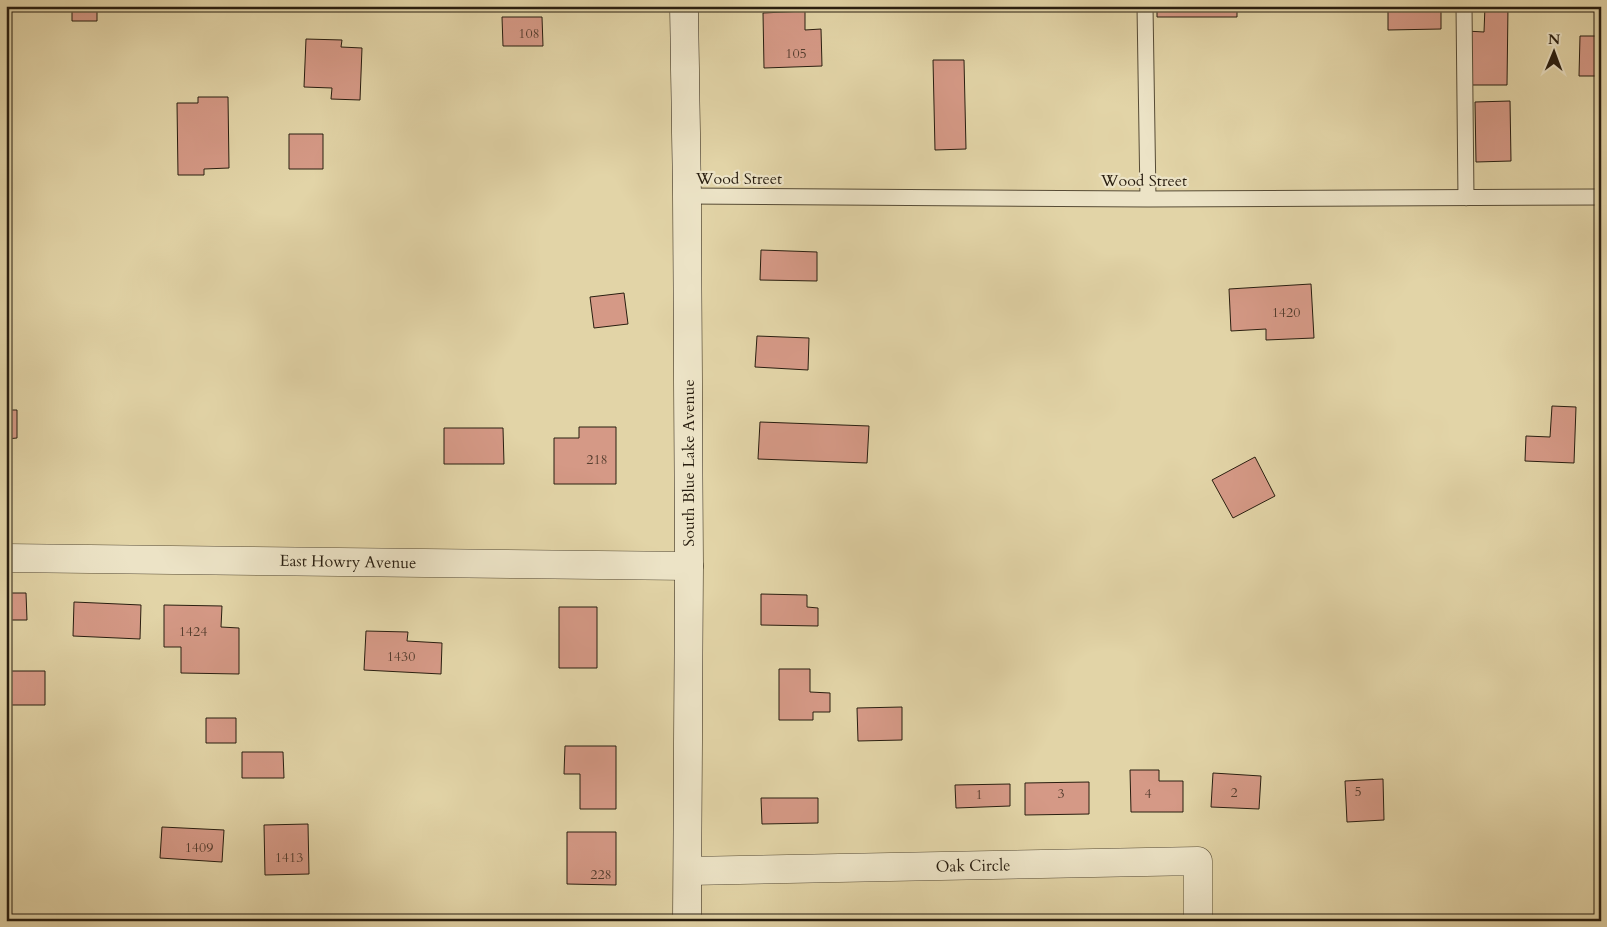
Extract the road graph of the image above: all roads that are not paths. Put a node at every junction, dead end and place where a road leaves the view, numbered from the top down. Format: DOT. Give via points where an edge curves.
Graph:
graph roads {
  1 [pos="684,6"];
  2 [pos="1145,6"];
  3 [pos="1464,6"];
  4 [pos="687,196"];
  5 [pos="1601,197"];
  6 [pos="1466,198"];
  7 [pos="1148,199"];
  8 [pos="6,558"];
  9 [pos="689,566"];
  10 [pos="688,871"];
  11 [pos="687,921"];
  12 [pos="1198,921"];
  1 -- 4 [label="street, South Blue Lake Avenue"];
  2 -- 7 [label="lane"];
  3 -- 6 [label="lane"];
  4 -- 7 [label="lane, Wood Street"];
  4 -- 9 [label="street, South Blue Lake Avenue"];
  5 -- 6 [label="lane, Wood Street"];
  6 -- 7 [label="lane, Wood Street"];
  8 -- 9 [label="street, East Howry Avenue"];
  9 -- 10 [label="street, South Blue Lake Avenue"];
  10 -- 11 [label="street, South Blue Lake Avenue"];
  10 -- 12 [label="street, Oak Circle" via="1198,862"];
}
